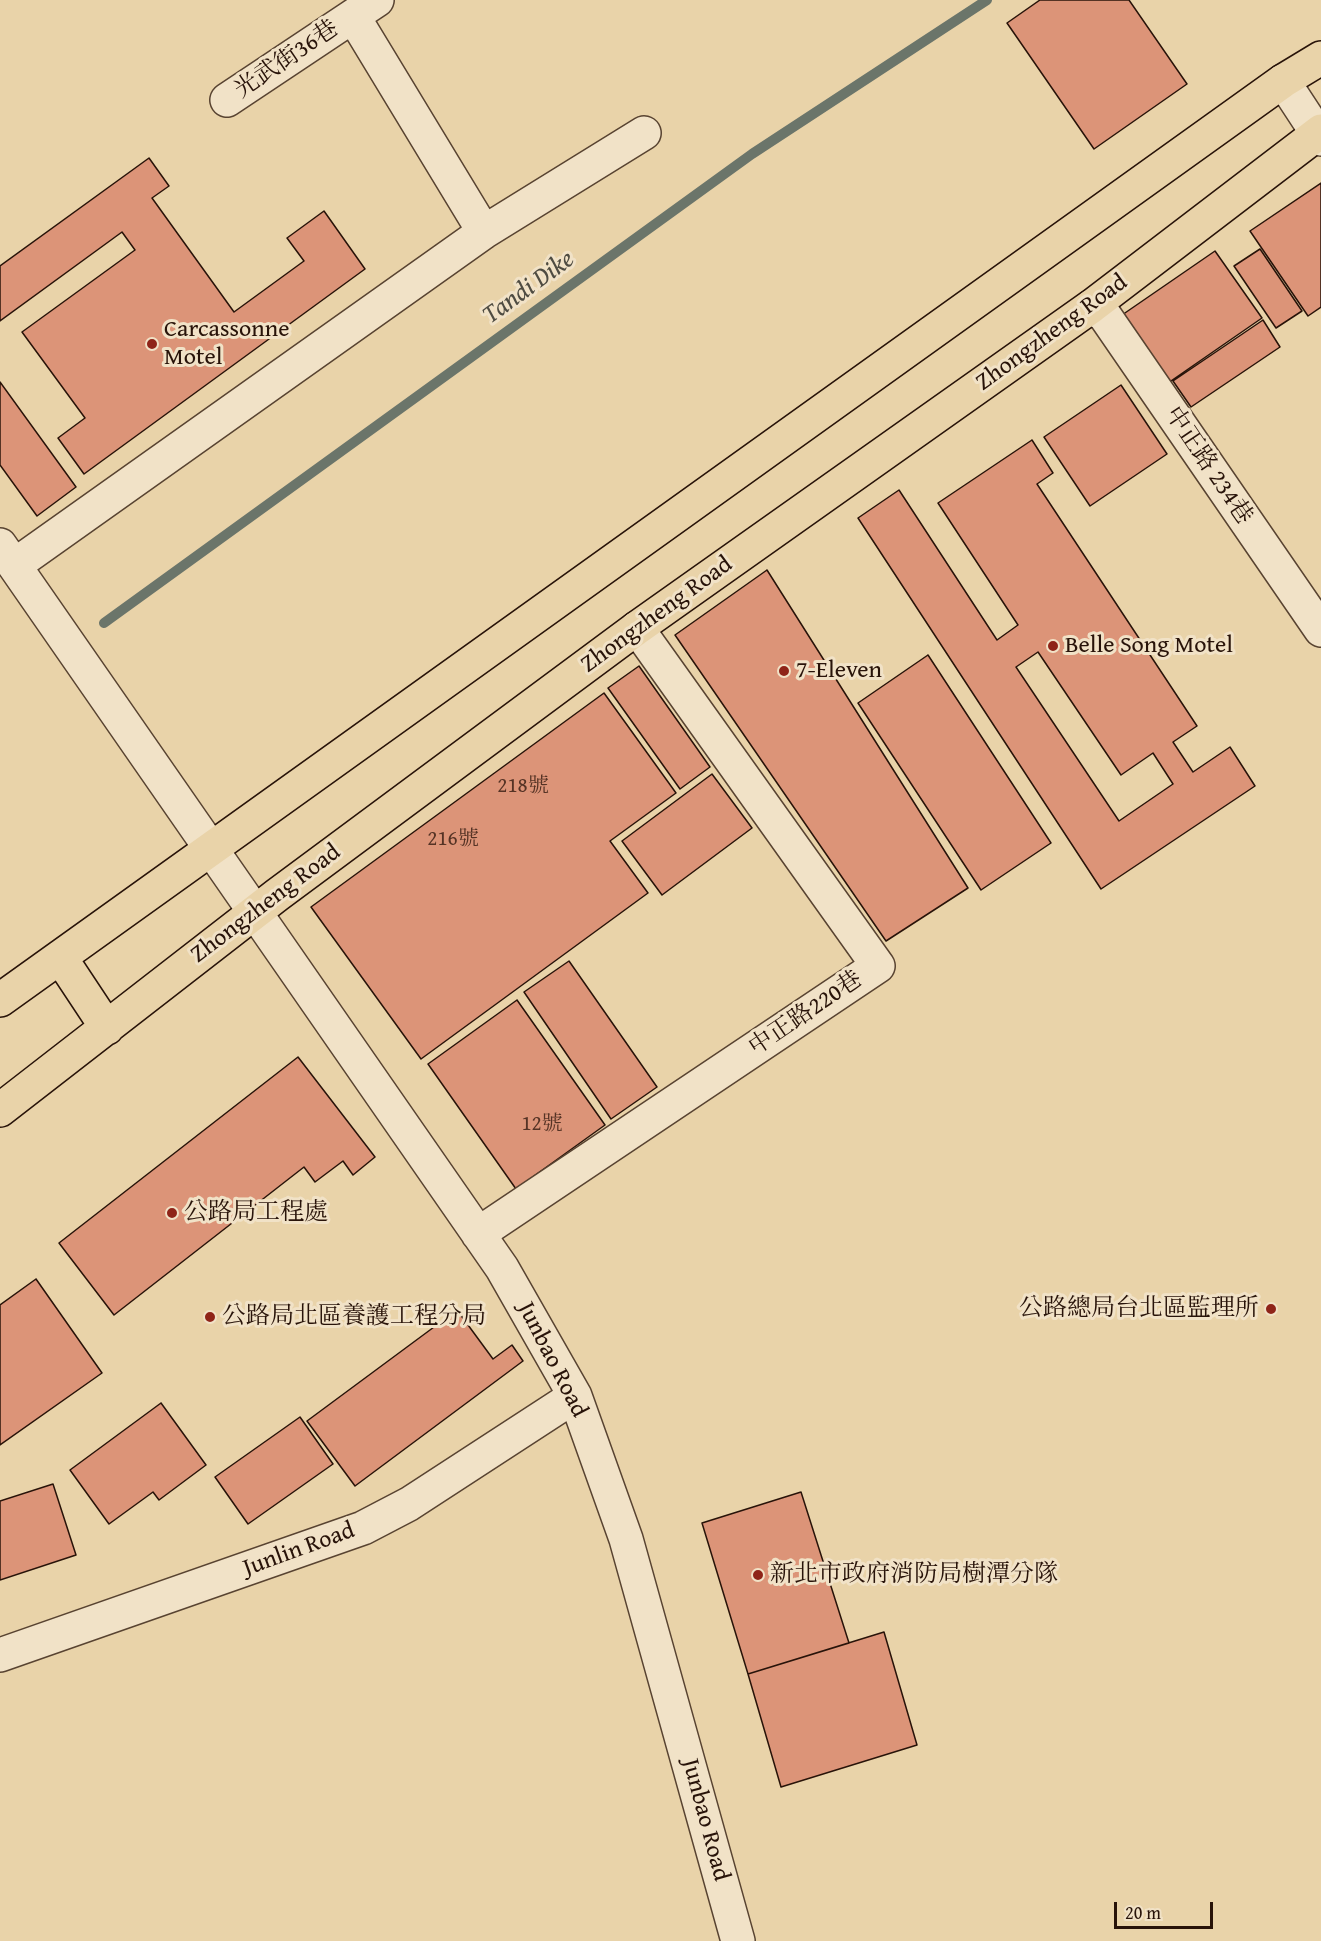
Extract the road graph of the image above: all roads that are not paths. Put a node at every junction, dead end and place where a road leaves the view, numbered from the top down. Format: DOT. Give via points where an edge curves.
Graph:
graph roads {
  1 [pos="365,8"];
  2 [pos="1321,58"];
  3 [pos="1283,81"];
  4 [pos="226,100"];
  5 [pos="644,133"];
  6 [pos="1320,134"];
  7 [pos="484,232"];
  8 [pos="1092,306"];
  9 [pos="7,555"];
  10 [pos="637,628"];
  11 [pos="1321,630"];
  12 [pos="212,849"];
  13 [pos="254,912"];
  14 [pos="60,957"];
  15 [pos="0,1000"];
  16 [pos="107,1028"];
  17 [pos="0,1110"];
  18 [pos="478,1234"];
  19 [pos="575,1396"];
  20 [pos="0,1655"];
  21 [pos="738,1941"];
  1 -- 4 [label="street, 光武街36巷"];
  1 -- 7 [label="street"];
  2 -- 3 [label="main road"];
  3 -- 6 [label="street"];
  3 -- 12 [label="main road"];
  5 -- 7 [label="street"];
  6 -- 8 [label="main road, Zhongzheng Road"];
  7 -- 9 [label="street"];
  8 -- 10 [label="main road, Zhongzheng Road"];
  8 -- 11 [label="street, 中正路 234巷" via="1105,316"];
  9 -- 12 [label="street, Junbao Road"];
  10 -- 13 [label="main road, Zhongzheng Road"];
  10 -- 18 [label="street, 中正路220巷" via="878,966"];
  12 -- 13 [label="street, Junbao Road"];
  12 -- 14 [label="main road"];
  13 -- 16 [label="main road, Zhongzheng Road"];
  13 -- 18 [label="street, Junbao Road"];
  14 -- 15 [label="main road"];
  14 -- 16 [label="main road"];
  16 -- 17 [label="main road, Zhongzheng Road"];
  18 -- 19 [label="street, Junbao Road" via="533,1317"];
  19 -- 20 [label="street, Junlin Road" via="409,1504 363,1528"];
  19 -- 21 [label="street, Junbao Road" via="626,1539"];
}
